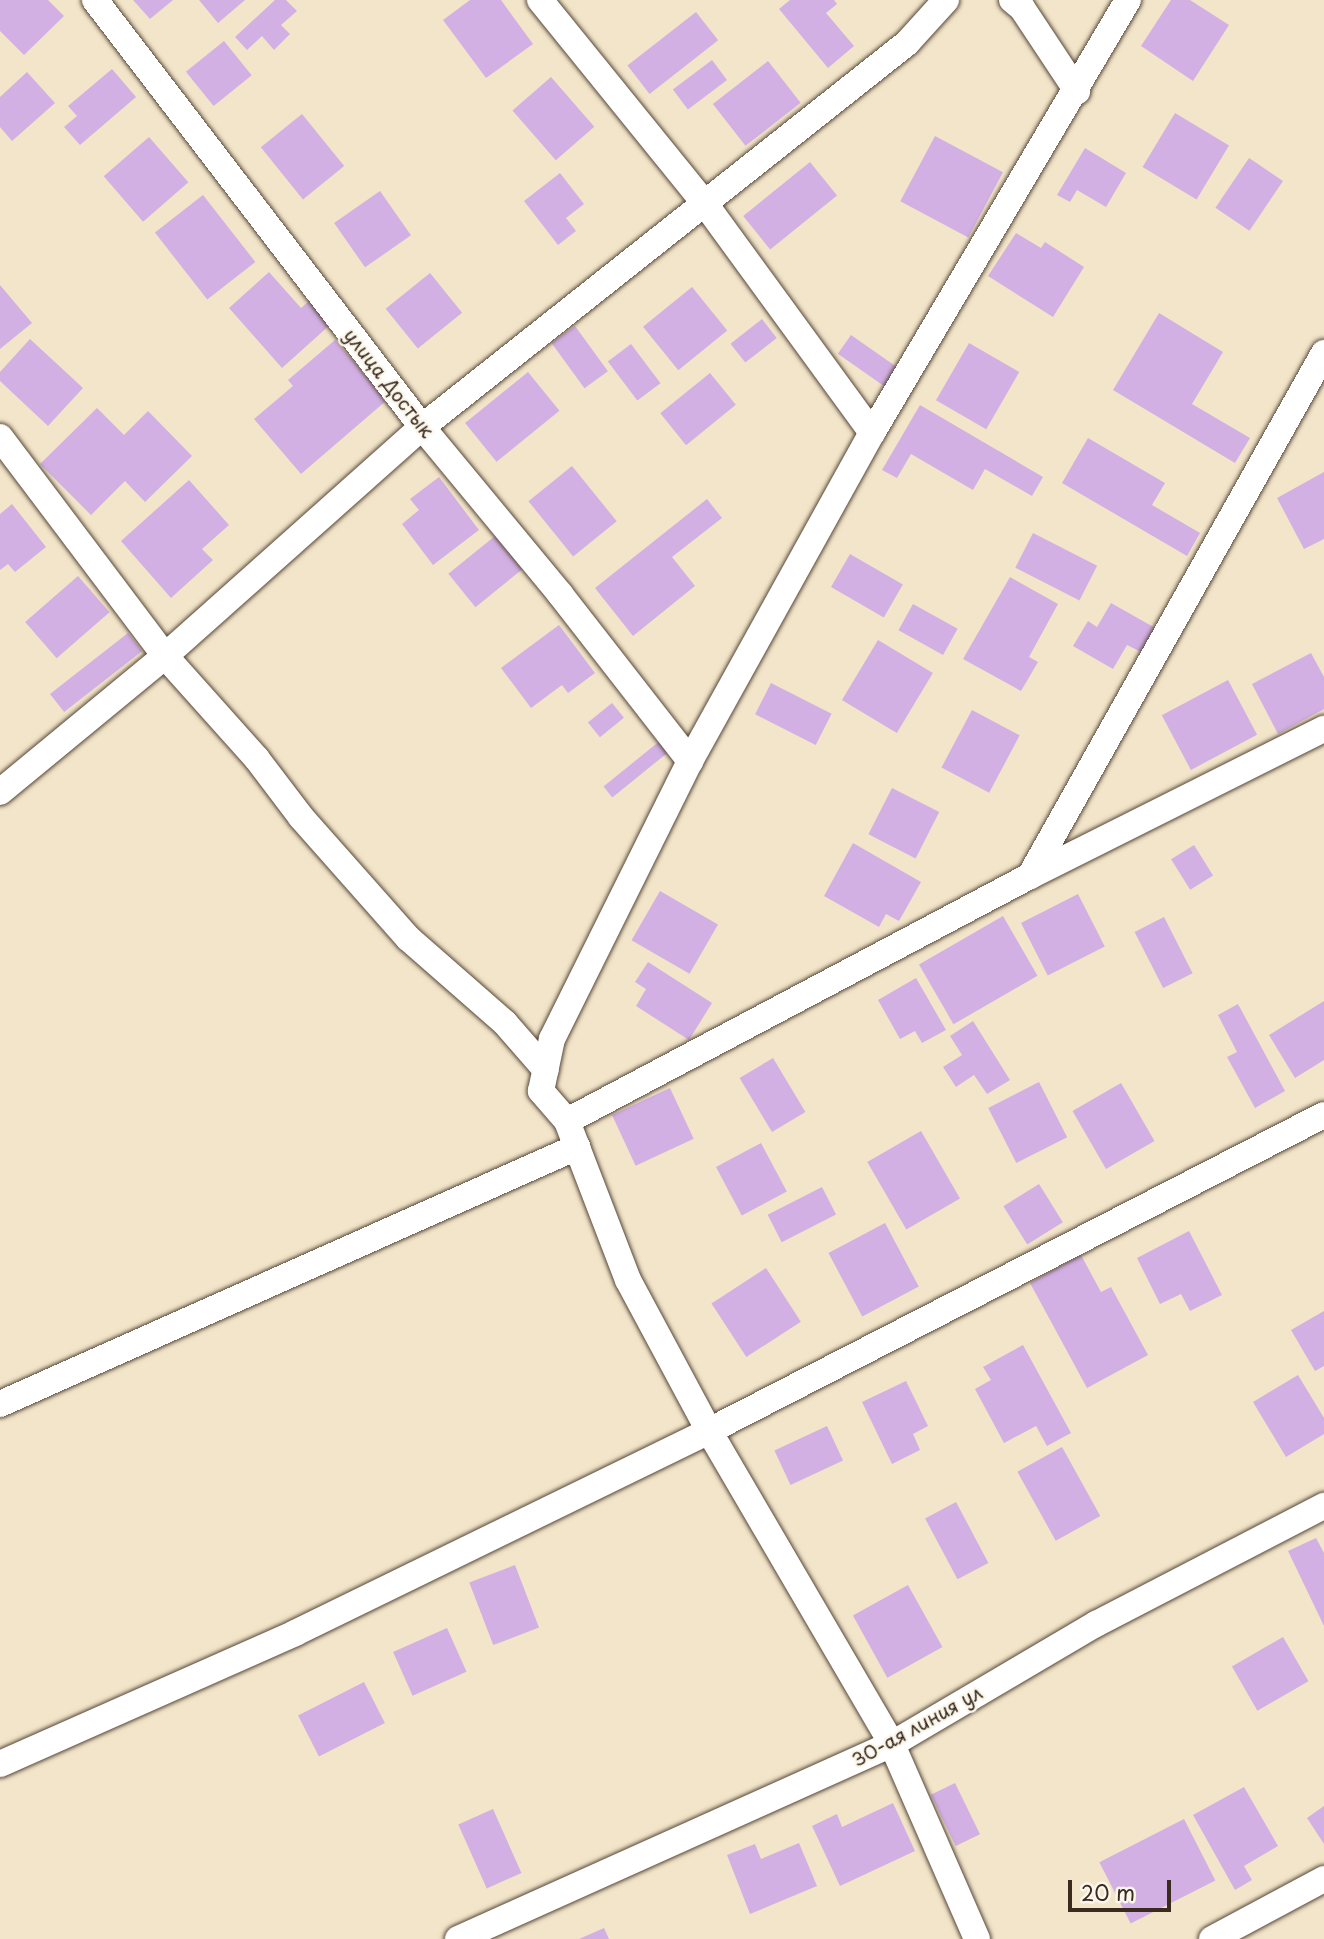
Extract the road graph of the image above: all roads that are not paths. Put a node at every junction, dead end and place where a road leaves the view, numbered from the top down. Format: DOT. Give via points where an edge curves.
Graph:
graph roads {
  1 [pos="95,0"];
  2 [pos="540,0"];
  3 [pos="946,0"];
  4 [pos="1012,0"];
  5 [pos="1128,0"];
  6 [pos="1077,91"];
  7 [pos="703,201"];
  8 [pos="1324,354"];
  9 [pos="422,428"];
  10 [pos="872,433"];
  11 [pos="0,437"];
  12 [pos="165,656"];
  13 [pos="1324,729"];
  14 [pos="690,761"];
  15 [pos="0,792"];
  16 [pos="1030,876"];
  17 [pos="546,1070"];
  18 [pos="1324,1115"];
  19 [pos="567,1121"];
  20 [pos="577,1147"];
  21 [pos="0,1404"];
  22 [pos="709,1431"];
  23 [pos="1324,1506"];
  24 [pos="892,1744"];
  25 [pos="0,1764"];
  26 [pos="1324,1879"];
  27 [pos="458,1939"];
  28 [pos="977,1939"];
  29 [pos="1212,1939"];
  1 -- 9 [label="street, улица Достык"];
  2 -- 7 [label="street"];
  3 -- 7 [label="street" via="907,43"];
  4 -- 6 [label="street"];
  5 -- 6 [label="street"];
  6 -- 10 [label="street"];
  7 -- 9 [label="street"];
  7 -- 10 [label="street"];
  8 -- 16 [label="street"];
  9 -- 12 [label="street"];
  9 -- 14 [label="street, улица Достык" via="561,594"];
  10 -- 14 [label="street"];
  11 -- 12 [label="street"];
  12 -- 15 [label="street"];
  12 -- 17 [label="street" via="408,938 505,1023"];
  13 -- 16 [label="street"];
  14 -- 17 [label="street" via="552,1039"];
  16 -- 19 [label="street"];
  17 -- 19 [label="street" via="541,1091"];
  18 -- 22 [label="street"];
  19 -- 20 [label="street"];
  20 -- 21 [label="street"];
  20 -- 22 [label="street" via="628,1280"];
  22 -- 24 [label="street"];
  22 -- 25 [label="street" via="295,1633"];
  23 -- 24 [label="street, 30-ая линия ул" via="1096,1624"];
  24 -- 27 [label="street, 30-ая линия ул"];
  24 -- 28 [label="street"];
  26 -- 29 [label="street"];
}
